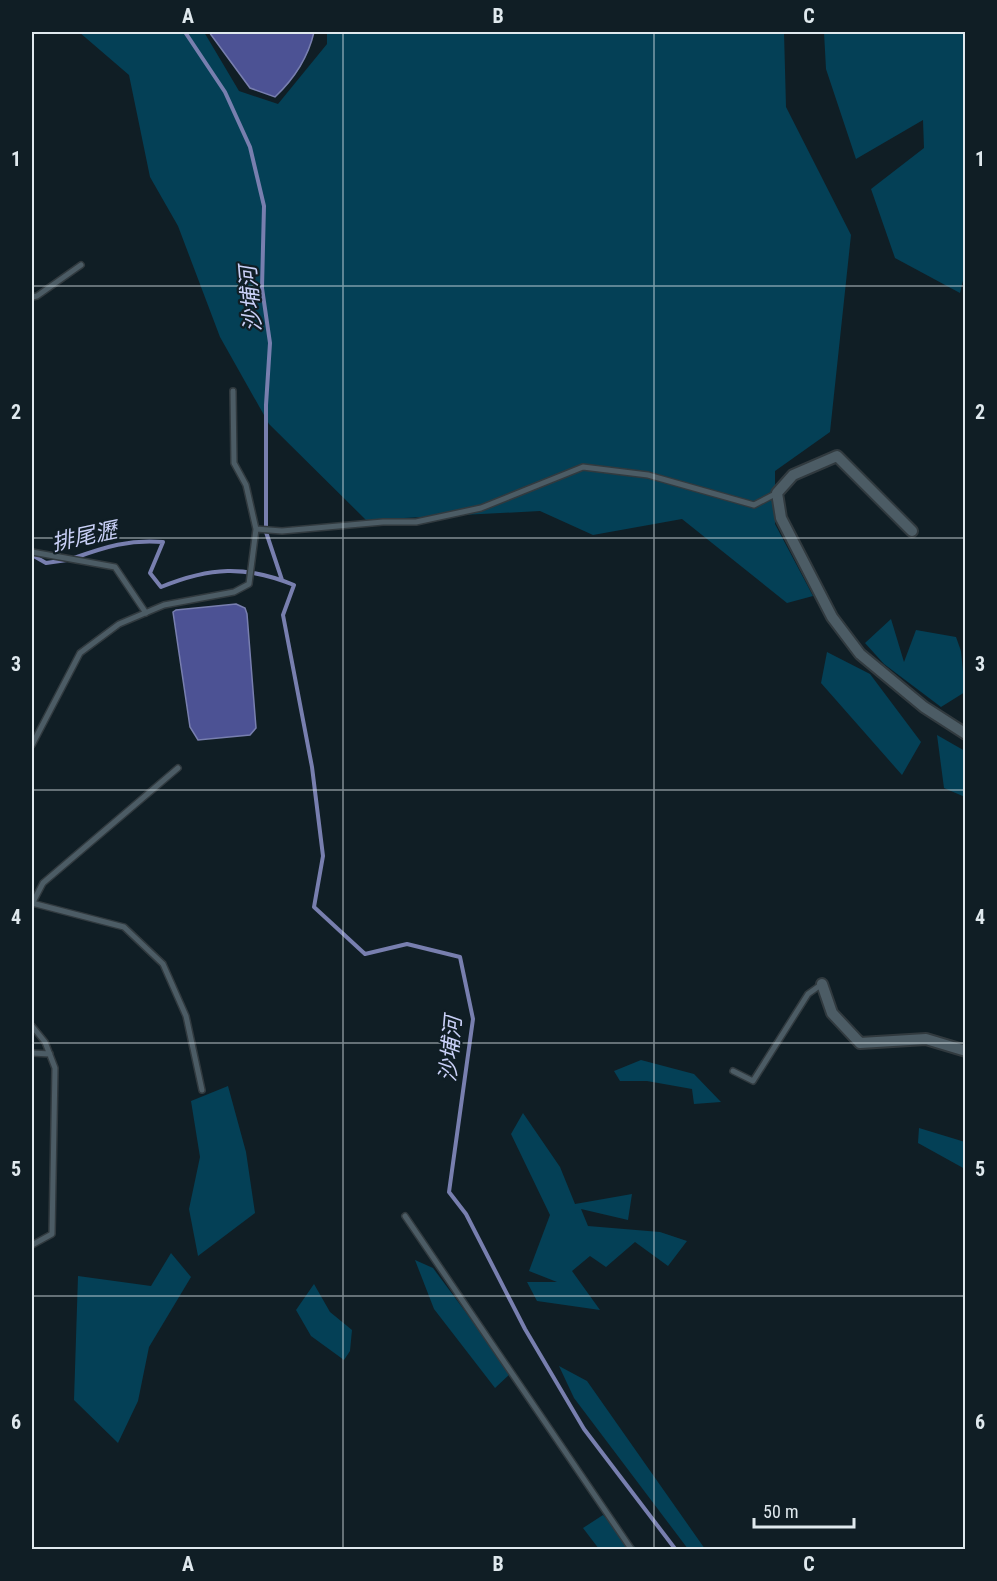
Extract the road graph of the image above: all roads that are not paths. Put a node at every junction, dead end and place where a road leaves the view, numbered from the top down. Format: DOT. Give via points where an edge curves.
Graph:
graph roads {
  1 [pos="81,265"];
  2 [pos="32,297"];
  3 [pos="233,391"];
  4 [pos="777,493"];
  5 [pos="256,529"];
  6 [pos="912,531"];
  7 [pos="32,552"];
  8 [pos="146,612"];
  9 [pos="966,734"];
  10 [pos="32,745"];
  11 [pos="178,768"];
  12 [pos="32,904"];
  13 [pos="822,984"];
  14 [pos="32,1026"];
  15 [pos="966,1051"];
  16 [pos="32,1053"];
  17 [pos="50,1054"];
  18 [pos="733,1071"];
  19 [pos="202,1090"];
  20 [pos="405,1215"];
  21 [pos="32,1245"];
  22 [pos="632,1550"];
  1 -- 2 [label="lane"];
  3 -- 5 [label="lane" via="234,464 246,485"];
  4 -- 5 [label="lane" via="754,505 648,475 583,467 481,508 416,522"];
  4 -- 6 [label="street" via="793,475 837,456"];
  4 -- 9 [label="street" via="781,518 832,617 860,654 924,707"];
  5 -- 8 [label="lane" via="249,584 234,592"];
  7 -- 8 [label="lane" via="115,567"];
  8 -- 10 [label="lane" via="119,624 80,653"];
  11 -- 12 [label="lane" via="44,883"];
  12 -- 19 [label="lane" via="124,927 164,964 186,1016"];
  13 -- 15 [label="street" via="832,1013 860,1043 926,1039"];
  13 -- 18 [label="lane" via="808,994 753,1081"];
  14 -- 17 [label="lane"];
  16 -- 17 [label="lane"];
  17 -- 21 [label="lane" via="55,1068 52,1234"];
  20 -- 22 [label="lane"];
}
